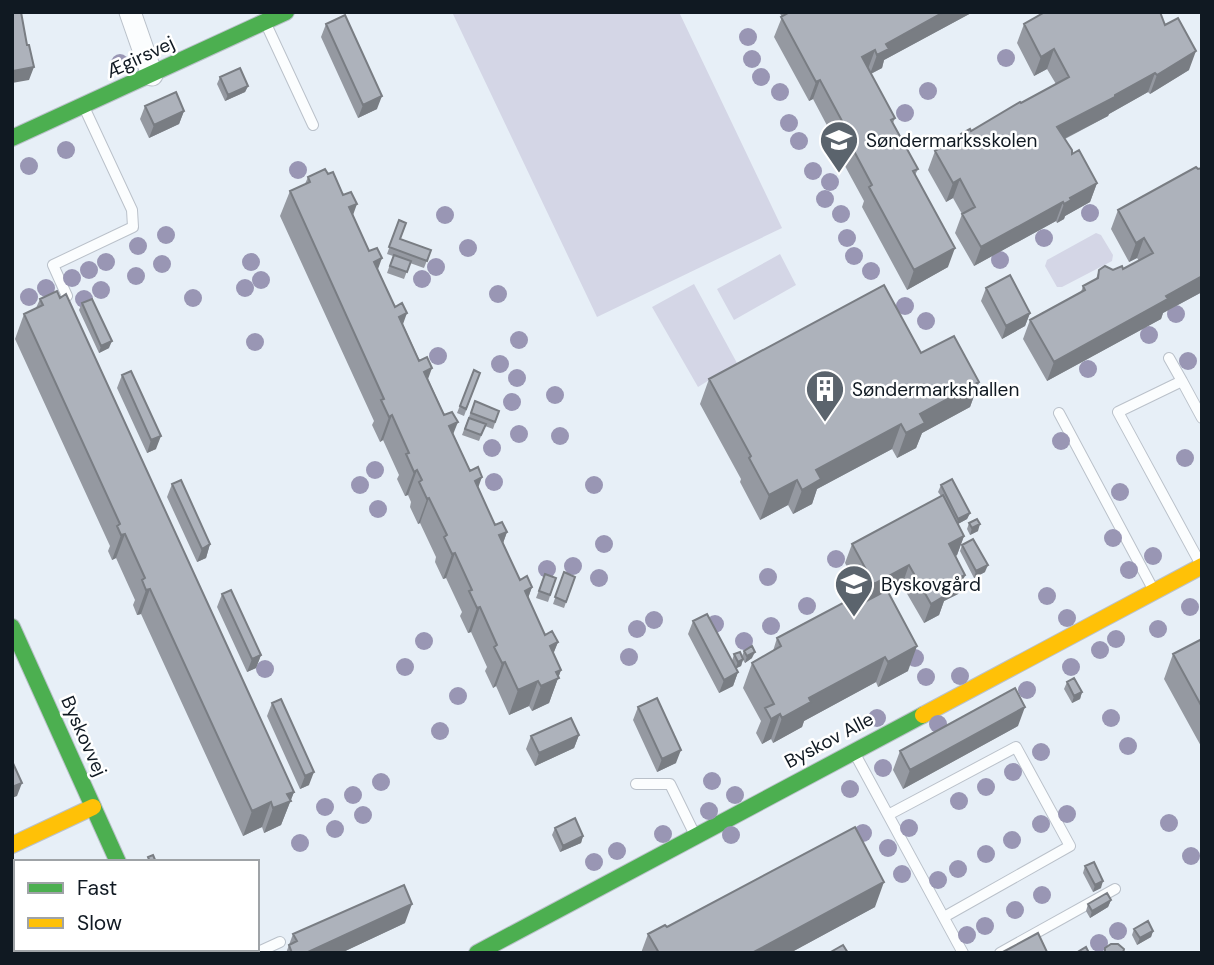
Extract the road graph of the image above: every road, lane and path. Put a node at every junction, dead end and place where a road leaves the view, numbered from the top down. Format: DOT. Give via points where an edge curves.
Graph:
graph roads {
  1 [pos="130,12"];
  2 [pos="285,12"];
  3 [pos="265,22"];
  4 [pos="152,75"];
  5 [pos="84,106"];
  6 [pos="313,125"];
  7 [pos="12,138"];
  8 [pos="67,296"];
  9 [pos="1169,358"];
  10 [pos="1181,381"];
  11 [pos="1059,413"];
  12 [pos="1202,418"];
  13 [pos="1202,566"];
  14 [pos="1154,592"];
  15 [pos="12,627"];
  16 [pos="853,751"];
  17 [pos="636,784"];
  18 [pos="93,807"];
  19 [pos="888,815"];
  20 [pos="695,836"];
  21 [pos="12,845"];
  22 [pos="117,860"];
  23 [pos="1115,889"];
  24 [pos="944,917"];
  25 [pos="280,942"];
  26 [pos="256,953"];
  27 [pos="477,953"];
  28 [pos="963,953"];
  29 [pos="1000,953"];
  1 -- 4 [label="street"];
  2 -- 3 [label="street, Ægirsvej"];
  3 -- 4 [label="street, Ægirsvej"];
  3 -- 6 [label="lane"];
  4 -- 5 [label="street, Ægirsvej"];
  5 -- 7 [label="street, Ægirsvej"];
  5 -- 8 [label="lane" via="132,210 133,226 53,265"];
  9 -- 10 [label="lane"];
  10 -- 12 [label="lane"];
  10 -- 13 [label="lane" via="1118,412"];
  11 -- 14 [label="lane"];
  13 -- 14 [label="street, Byskov Alle"];
  14 -- 16 [label="street, Byskov Alle"];
  15 -- 18 [label="street, Byskovvej"];
  16 -- 19 [label="lane"];
  16 -- 20 [label="street, Byskov Alle"];
  17 -- 20 [label="lane" via="670,784"];
  18 -- 21 [label="street"];
  18 -- 22 [label="street, Byskovvej"];
  19 -- 24 [label="lane"];
  19 -- 24 [label="lane" via="1016,747 1070,846"];
  20 -- 27 [label="street, Byskov Alle"];
  23 -- 29 [label="lane"];
  24 -- 28 [label="lane"];
  25 -- 26 [label="lane"];
}
